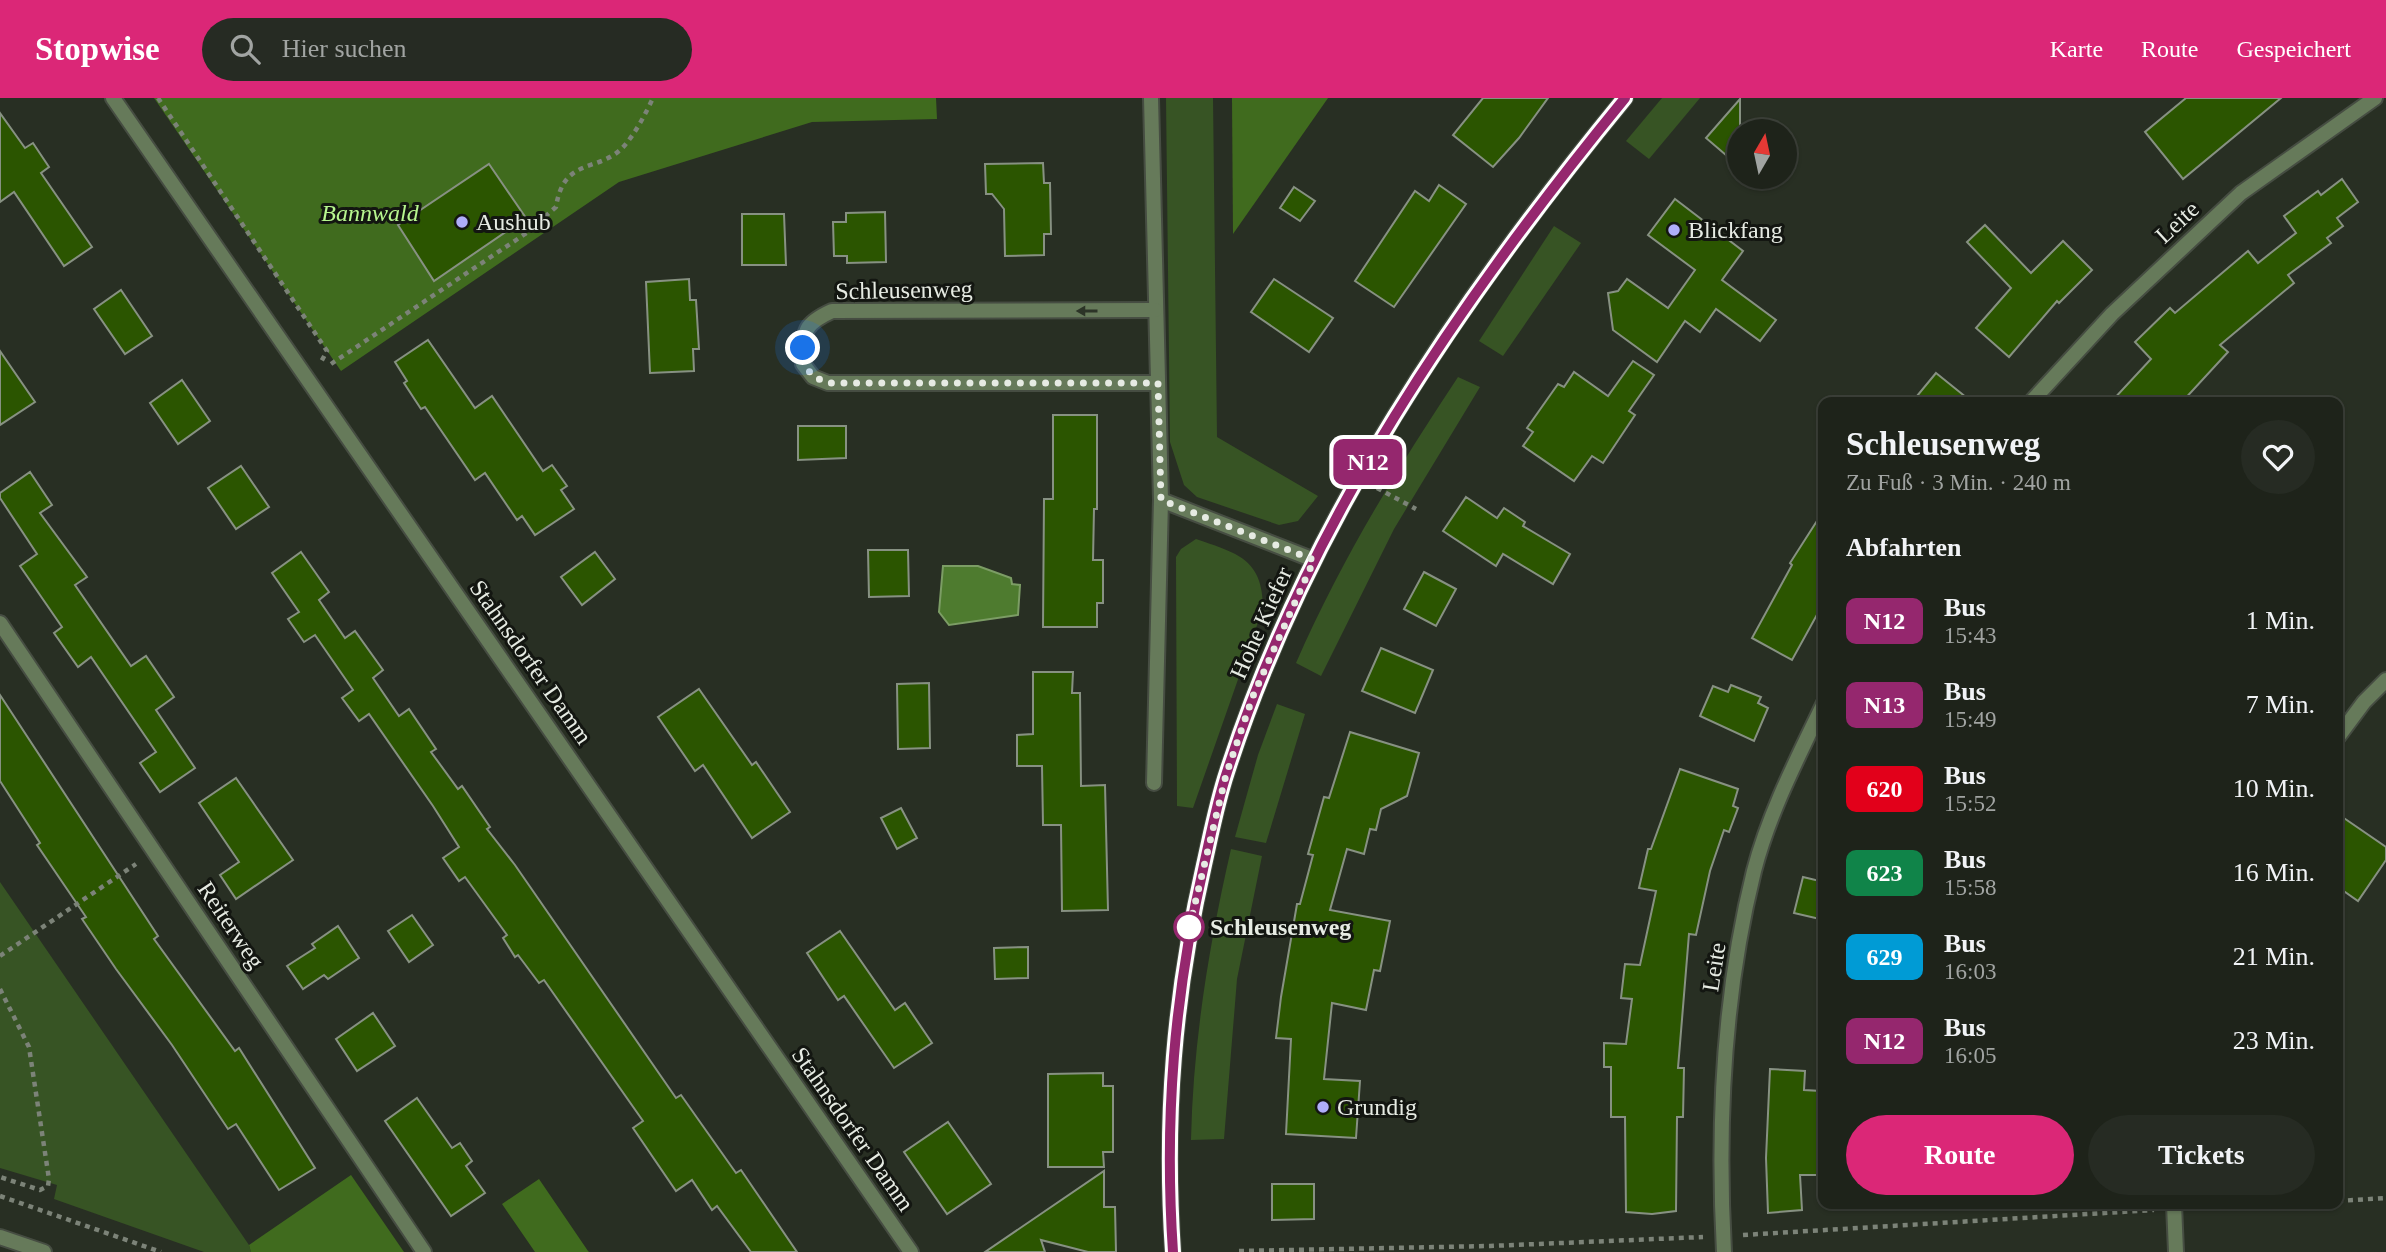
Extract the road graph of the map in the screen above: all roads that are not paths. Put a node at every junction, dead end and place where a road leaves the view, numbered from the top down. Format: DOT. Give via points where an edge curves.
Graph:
graph roads {
  1 [pos="113,98"];
  2 [pos="1151,98"];
  3 [pos="1625,98"];
  4 [pos="2375,98"];
  5 [pos="1155,310"];
  6 [pos="1158,383"];
  7 [pos="2036,397"];
  8 [pos="1161,500"];
  9 [pos="1314,560"];
  10 [pos="0,623"];
  11 [pos="2386,680"];
  12 [pos="1818,715"];
  13 [pos="2343,730"];
  14 [pos="1154,783"];
  15 [pos="2174,1209"];
  16 [pos="0,1237"];
  17 [pos="44,1252"];
  18 [pos="424,1252"];
  19 [pos="911,1252"];
  20 [pos="1173,1252"];
  21 [pos="1724,1252"];
  22 [pos="2176,1252"];
  1 -- 19 [label="street, Stahnsdorfer Damm"];
  2 -- 5 [label="street"];
  3 -- 9 [label="street, Hohe Kiefer" via="1565,171 1442,346 1358,478"];
  4 -- 7 [label="street, Leite" via="2241,193 2112,314"];
  5 -- 6 [label="street"];
  5 -- 6 [label="street, Schleusenweg, one-way" via="832,311 813,320 804,332 803,364 813,377 828,383"];
  6 -- 8 [label="street"];
  8 -- 9 [label="street"];
  8 -- 14 [label="street"];
  9 -- 20 [label="street, Hohe Kiefer" via="1253,696 1226,775 1187,937 1169,1103"];
  10 -- 18 [label="street, Reiterweg"];
  11 -- 13 [label="street"];
  12 -- 21 [label="street, Leite" via="1788,777 1755,869 1737,959 1724,1051"];
  15 -- 22 [label="street"];
  16 -- 17 [label="street"];
}
